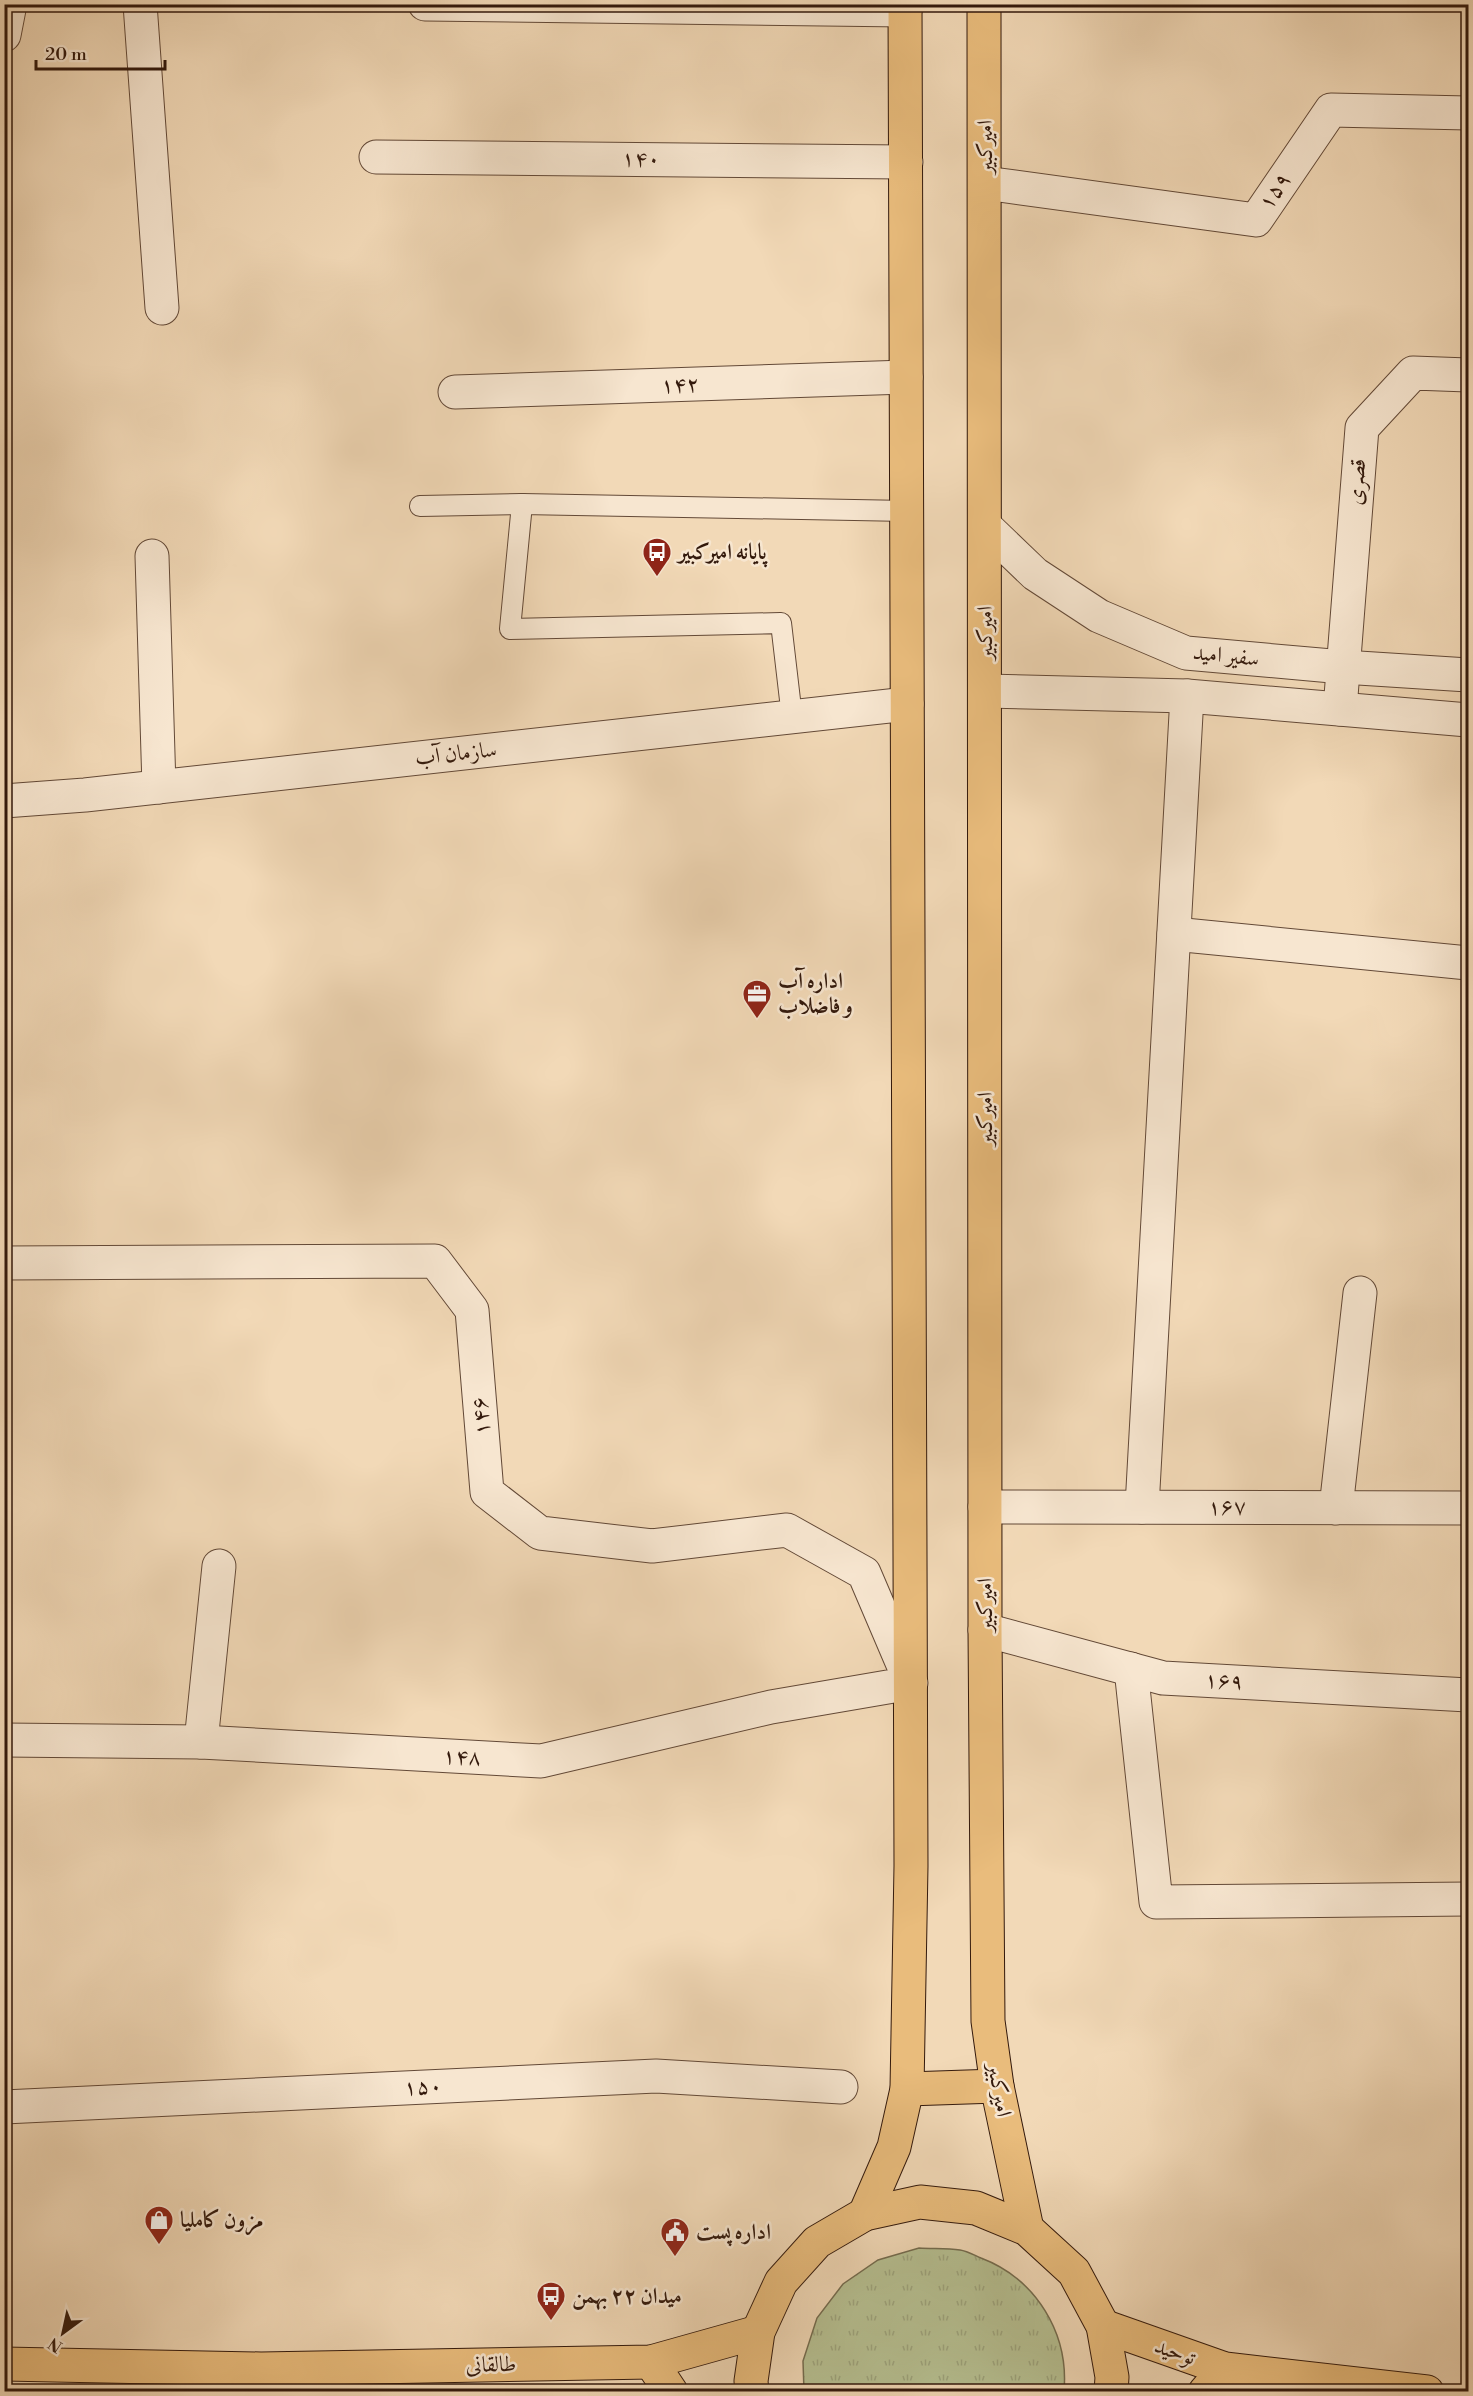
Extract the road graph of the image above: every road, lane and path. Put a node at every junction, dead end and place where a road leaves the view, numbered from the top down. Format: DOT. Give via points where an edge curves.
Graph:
graph roads {
  1 [pos="10,4"];
  2 [pos="140,4"];
  3 [pos="425,4"];
  4 [pos="984,4"];
  5 [pos="905,7"];
  6 [pos="4,35"];
  7 [pos="1468,113"];
  8 [pos="376,156"];
  9 [pos="906,162"];
  10 [pos="985,183"];
  11 [pos="162,308"];
  12 [pos="1468,375"];
  13 [pos="906,377"];
  14 [pos="454,392"];
  15 [pos="522,504"];
  16 [pos="420,506"];
  17 [pos="907,512"];
  18 [pos="985,526"];
  19 [pos="152,556"];
  20 [pos="1343,667"];
  21 [pos="1468,675"];
  22 [pos="985,691"];
  23 [pos="1187,696"];
  24 [pos="907,704"];
  25 [pos="1340,710"];
  26 [pos="792,717"];
  27 [pos="1468,720"];
  28 [pos="159,787"];
  29 [pos="4,801"];
  30 [pos="1174,934"];
  31 [pos="1468,963"];
  32 [pos="4,1263"];
  33 [pos="1360,1293"];
  34 [pos="985,1507"];
  35 [pos="1142,1507"];
  36 [pos="1336,1508"];
  37 [pos="1468,1508"];
  38 [pos="219,1566"];
  39 [pos="985,1630"];
  40 [pos="1131,1669"];
  41 [pos="910,1683"];
  42 [pos="1468,1695"];
  43 [pos="4,1740"];
  44 [pos="201,1742"];
  45 [pos="1468,1899"];
  46 [pos="997,2086"];
  47 [pos="842,2087"];
  48 [pos="907,2089"];
  49 [pos="4,2107"];
  50 [pos="865,2214"];
  51 [pos="1027,2229"];
  52 [pos="1103,2326"];
  53 [pos="758,2332"];
  54 [pos="651,2362"];
  55 [pos="4,2364"];
  56 [pos="1215,2380"];
  57 [pos="671,2391"];
  58 [pos="752,2391"];
  59 [pos="1111,2391"];
  60 [pos="1427,2391"];
  1 -- 6 [label="street"];
  2 -- 11 [label="street"];
  3 -- 5 [label="street"];
  4 -- 10 [label="main road, امیرکبیر"];
  5 -- 9 [label="main road"];
  7 -- 10 [label="street, ۱۵۹" via="1331,110 1256,220"];
  8 -- 9 [label="street, ۱۴۰"];
  9 -- 13 [label="main road"];
  10 -- 18 [label="main road, امیرکبیر"];
  12 -- 20 [label="street, قصری" via="1413,373 1362,428"];
  13 -- 14 [label="street, ۱۴۲"];
  13 -- 17 [label="main road"];
  15 -- 16 [label="lane"];
  15 -- 17 [label="lane"];
  15 -- 26 [label="lane" via="510,629 781,623"];
  17 -- 24 [label="main road"];
  18 -- 20 [label="street, سفیر امید" via="1035,574 1100,616 1186,653"];
  18 -- 22 [label="main road, امیرکبیر"];
  19 -- 28 [label="street"];
  20 -- 21 [label="street, سفیر امید"];
  20 -- 25 [label="street, قصری"];
  22 -- 23 [label="street, سفیر امید"];
  22 -- 34 [label="main road, امیرکبیر"];
  23 -- 25 [label="street, سفیر امید"];
  23 -- 30 [label="street"];
  24 -- 26 [label="street, سازمان آب"];
  24 -- 41 [label="main road"];
  25 -- 27 [label="street, سفیر امید"];
  26 -- 28 [label="street, سازمان آب"];
  28 -- 29 [label="street, سازمان آب"];
  30 -- 31 [label="street"];
  30 -- 35 [label="street"];
  32 -- 41 [label="street, ۱۴۶" via="435,1261 472,1310 487,1492 540,1533 652,1546 787,1530 864,1573"];
  33 -- 36 [label="street"];
  34 -- 35 [label="street, ۱۶۷"];
  34 -- 39 [label="main road, امیرکبیر"];
  35 -- 36 [label="street, ۱۶۷"];
  36 -- 37 [label="street, ۱۶۷"];
  38 -- 44 [label="street"];
  39 -- 40 [label="street, ۱۶۹"];
  39 -- 46 [label="main road, امیرکبیر" via="988,2021"];
  40 -- 42 [label="street, ۱۶۹" via="1163,1678"];
  40 -- 45 [label="street" via="1156,1902"];
  41 -- 44 [label="street, ۱۴۸" via="771,1707 541,1761"];
  41 -- 48 [label="main road"];
  43 -- 44 [label="street, ۱۴۸"];
  46 -- 48 [label="main road"];
  46 -- 51 [label="main road, امیرکبیر"];
  47 -- 49 [label="street, ۱۵۰" via="656,2076"];
  48 -- 50 [label="main road" via="894,2147"];
  50 -- 51 [label="main road" via="920,2202 976,2208"];
  50 -- 53 [label="main road" via="817,2242 781,2282"];
  51 -- 52 [label="main road" via="1074,2272"];
  52 -- 56 [label="main road, توحید"];
  52 -- 59 [label="main road"];
  53 -- 54 [label="main road, طالقانی"];
  53 -- 58 [label="main road"];
  54 -- 55 [label="main road, طالقانی" via="261,2368"];
  54 -- 57 [label="main road"];
  56 -- 60 [label="main road, توحید"];
}
